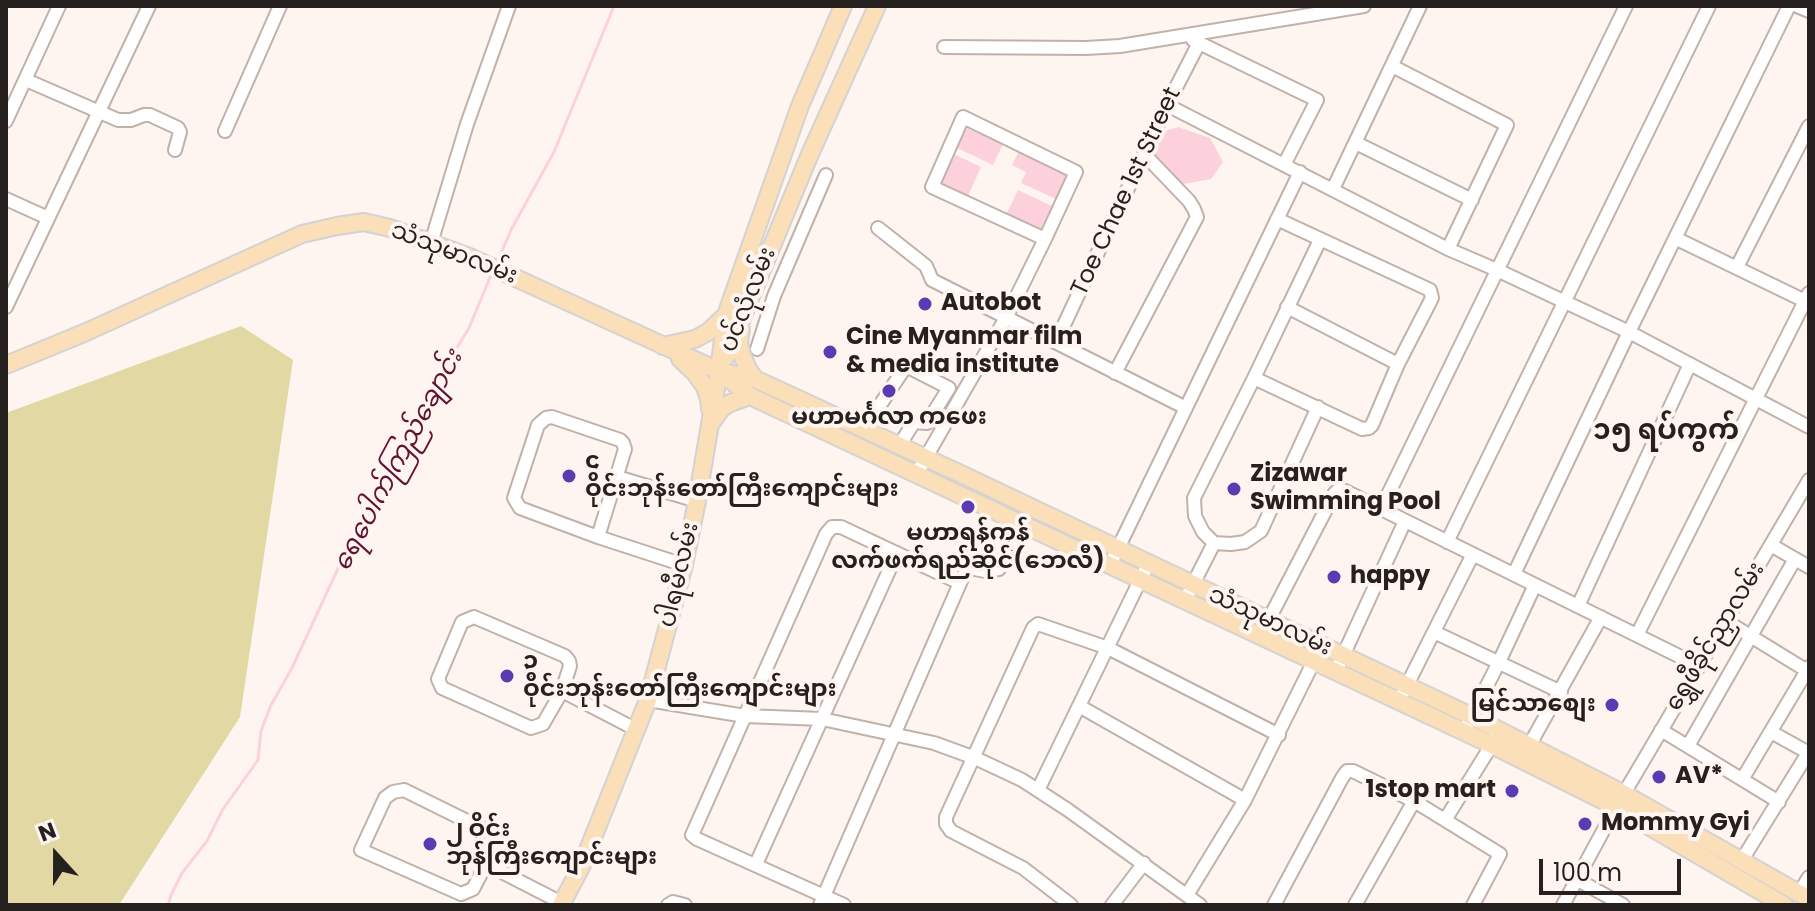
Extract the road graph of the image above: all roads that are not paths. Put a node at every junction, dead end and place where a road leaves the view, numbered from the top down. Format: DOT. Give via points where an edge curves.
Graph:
graph roads {
  1 [pos="59,6"];
  2 [pos="149,6"];
  3 [pos="280,6"];
  4 [pos="509,6"];
  5 [pos="843,6"];
  6 [pos="877,6"];
  7 [pos="1364,6"];
  8 [pos="1420,6"];
  9 [pos="1626,6"];
  10 [pos="1709,6"];
  11 [pos="1789,6"];
  12 [pos="1797,6"];
  13 [pos="1809,11"];
  14 [pos="1183,35"];
  15 [pos="1199,43"];
  16 [pos="944,47"];
  17 [pos="1392,66"];
  18 [pos="26,80"];
  19 [pos="1167,105"];
  20 [pos="99,111"];
  21 [pos="6,121"];
  22 [pos="1809,126"];
  23 [pos="225,131"];
  24 [pos="1356,143"];
  25 [pos="175,150"];
  26 [pos="1144,154"];
  27 [pos="1284,165"];
  28 [pos="1300,172"];
  29 [pos="826,175"];
  30 [pos="1333,189"];
  31 [pos="6,199"];
  32 [pos="1472,200"];
  33 [pos="48,218"];
  34 [pos="1277,219"];
  35 [pos="878,228"];
  36 [pos="1675,238"];
  37 [pos="1045,239"];
  38 [pos="1320,240"];
  39 [pos="431,243"];
  40 [pos="1448,249"];
  41 [pos="1737,267"];
  42 [pos="1497,270"];
  43 [pos="756,282"];
  44 [pos="774,296"];
  45 [pos="1807,297"];
  46 [pos="1563,301"];
  47 [pos="6,307"];
  48 [pos="1287,307"];
  49 [pos="1007,316"];
  50 [pos="734,317"];
  51 [pos="1629,332"];
  52 [pos="1056,342"];
  53 [pos="663,346"];
  54 [pos="757,349"];
  55 [pos="1398,364"];
  56 [pos="1690,364"];
  57 [pos="6,365"];
  58 [pos="719,371"];
  59 [pos="1115,373"];
  60 [pos="1254,378"];
  61 [pos="755,379"];
  62 [pos="750,396"];
  63 [pos="1755,399"];
  64 [pos="1318,407"];
  65 [pos="1186,408"];
  66 [pos="711,424"];
  67 [pos="1809,427"];
  68 [pos="864,429"];
  69 [pos="899,446"];
  70 [pos="924,457"];
  71 [pos="917,473"];
  72 [pos="617,477"];
  73 [pos="1809,480"];
  74 [pos="1002,493"];
  75 [pos="697,501"];
  76 [pos="1381,509"];
  77 [pos="995,512"];
  78 [pos="1405,521"];
  79 [pos="1021,523"];
  80 [pos="598,537"];
  81 [pos="1447,542"];
  82 [pos="1214,543"];
  83 [pos="1771,545"];
  84 [pos="1118,549"];
  85 [pos="897,553"];
  86 [pos="1473,554"];
  87 [pos="1795,559"];
  88 [pos="1148,564"];
  89 [pos="684,565"];
  90 [pos="1110,565"];
  91 [pos="1809,567"];
  92 [pos="1514,574"];
  93 [pos="1141,579"];
  94 [pos="960,583"];
  95 [pos="1535,585"];
  96 [pos="1189,592"];
  97 [pos="1578,606"];
  98 [pos="1601,617"];
  99 [pos="1268,621"];
  100 [pos="1726,621"];
  101 [pos="1434,632"];
  102 [pos="1637,635"];
  103 [pos="1750,636"];
  104 [pos="1108,648"];
  105 [pos="1318,654"];
  106 [pos="1499,662"];
  107 [pos="1339,663"];
  108 [pos="1699,666"];
  109 [pos="1808,670"];
  110 [pos="562,691"];
  111 [pos="1561,692"];
  112 [pos="1403,694"];
  113 [pos="648,700"];
  114 [pos="1079,706"];
  115 [pos="745,716"];
  116 [pos="822,719"];
  117 [pos="1467,724"];
  118 [pos="637,730"];
  119 [pos="1661,730"];
  120 [pos="1771,732"];
  121 [pos="894,733"];
  122 [pos="1279,735"];
  123 [pos="1496,738"];
  124 [pos="1529,746"];
  125 [pos="1688,746"];
  126 [pos="1808,753"];
  127 [pos="975,758"];
  128 [pos="1743,778"];
  129 [pos="1038,790"];
  130 [pos="1245,800"];
  131 [pos="1620,800"];
  132 [pos="1414,801"];
  133 [pos="1779,802"];
  134 [pos="1445,820"];
  135 [pos="1742,860"];
  136 [pos="1144,863"];
  137 [pos="486,864"];
  138 [pos="756,864"];
  139 [pos="1809,877"];
  140 [pos="1578,880"];
  141 [pos="1187,895"];
  142 [pos="1804,896"];
  143 [pos="822,900"];
  144 [pos="562,904"];
  145 [pos="668,905"];
  146 [pos="685,905"];
  147 [pos="844,905"];
  148 [pos="1071,905"];
  149 [pos="1112,905"];
  150 [pos="1200,905"];
  151 [pos="1274,905"];
  152 [pos="1355,905"];
  153 [pos="1473,905"];
  154 [pos="1563,905"];
  155 [pos="1623,905"];
  156 [pos="1784,905"];
  1 -- 18 [label="street"];
  2 -- 20 [label="street"];
  3 -- 23 [label="street"];
  4 -- 39 [label="street"];
  5 -- 50 [label="main road, ပင်လုံလမ်း" via="800,106"];
  6 -- 43 [label="main road, ပင်လုံလမ်း"];
  7 -- 14 [label="street"];
  8 -- 17 [label="street"];
  9 -- 42 [label="street"];
  10 -- 46 [label="street"];
  11 -- 36 [label="street"];
  12 -- 13 [label="street"];
  14 -- 15 [label="street"];
  14 -- 16 [label="street" via="1086,48"];
  15 -- 19 [label="street, Toe Chae 1st Street"];
  15 -- 27 [label="street" via="1317,100"];
  17 -- 24 [label="street"];
  17 -- 32 [label="street" via="1507,125"];
  18 -- 20 [label="street"];
  18 -- 21 [label="street"];
  19 -- 26 [label="street, Toe Chae 1st Street"];
  19 -- 27 [label="street"];
  20 -- 25 [label="street" via="123,121 150,115 178,128"];
  20 -- 33 [label="street"];
  22 -- 41 [label="street"];
  24 -- 30 [label="street"];
  24 -- 32 [label="street"];
  26 -- 52 [label="street, Toe Chae 1st Street"];
  26 -- 59 [label="street" via="1189,201 1197,217"];
  27 -- 28 [label="street"];
  28 -- 30 [label="street"];
  28 -- 34 [label="street"];
  29 -- 44 [label="street"];
  30 -- 40 [label="street"];
  31 -- 33 [label="street"];
  32 -- 40 [label="street"];
  33 -- 47 [label="street"];
  34 -- 38 [label="street"];
  34 -- 65 [label="street"];
  35 -- 49 [label="street" via="926,266 932,280"];
  36 -- 41 [label="street"];
  36 -- 51 [label="street"];
  37 -- 37 [label="street" via="932,187 963,117 1076,172"];
  37 -- 49 [label="street"];
  38 -- 48 [label="street"];
  38 -- 55 [label="street" via="1430,290 1432,298"];
  39 -- 53 [label="main road, သံသုမာလမ်း"];
  39 -- 57 [label="main road, သံသုမာလမ်း" via="364,222 302,234"];
  40 -- 42 [label="street"];
  41 -- 45 [label="street"];
  42 -- 46 [label="street"];
  42 -- 76 [label="street"];
  43 -- 44 [label="street"];
  43 -- 50 [label="main road, ပင်လုံလမ်း"];
  44 -- 54 [label="street"];
  45 -- 63 [label="street"];
  46 -- 51 [label="street"];
  46 -- 81 [label="street"];
  48 -- 55 [label="street"];
  48 -- 60 [label="street"];
  49 -- 52 [label="street"];
  49 -- 70 [label="street"];
  50 -- 53 [label="main road" via="695,339"];
  50 -- 58 [label="main road, ပင်လုံလမ်း"];
  50 -- 61 [label="main road" via="742,355"];
  51 -- 56 [label="street"];
  51 -- 92 [label="street"];
  52 -- 59 [label="street"];
  53 -- 58 [label="main road, သံသုမာလမ်း"];
  53 -- 66 [label="main road" via="705,387"];
  55 -- 64 [label="street" via="1369,428"];
  56 -- 63 [label="street"];
  56 -- 97 [label="street"];
  58 -- 61 [label="main road, သံသုမာလမ်း"];
  58 -- 62 [label="main road, သံသုမာလမ်း"];
  58 -- 66 [label="main road, ပါရမီလမ်း"];
  59 -- 65 [label="street"];
  60 -- 64 [label="street"];
  60 -- 82 [label="street" via="1194,498 1195,516"];
  61 -- 68 [label="main road, သံသုမာလမ်း"];
  62 -- 66 [label="main road" via="721,409"];
  62 -- 71 [label="main road, သံသုမာလမ်း"];
  63 -- 67 [label="street"];
  63 -- 102 [label="street"];
  64 -- 82 [label="street" via="1261,531 1245,542"];
  65 -- 84 [label="street"];
  66 -- 75 [label="main road, ပါရမီလမ်း"];
  68 -- 69 [label="main road, သံသုမာလမ်း"];
  68 -- 69 [label="street" via="906,366 949,388 927,423 914,422"];
  69 -- 70 [label="main road, သံသုမာလမ်း"];
  70 -- 71 [label="street"];
  70 -- 74 [label="main road, သံသုမာလမ်း"];
  71 -- 77 [label="main road, သံသုမာလမ်း"];
  72 -- 75 [label="street"];
  72 -- 80 [label="street"];
  72 -- 80 [label="street" via="625,449 620,440 552,417 538,425 516,504"];
  73 -- 83 [label="street, ရွှေဖီခိုင်ညှာလမ်း"];
  74 -- 77 [label="main road"];
  74 -- 84 [label="main road, သံသုမာလမ်း"];
  75 -- 89 [label="main road, ပါရမီလမ်း"];
  76 -- 78 [label="street"];
  76 -- 99 [label="street" via="1338,490"];
  77 -- 79 [label="main road, သံသုမာလမ်း"];
  78 -- 81 [label="street"];
  78 -- 107 [label="street"];
  79 -- 90 [label="main road, သံသုမာလမ်း"];
  79 -- 94 [label="street" via="999,569 970,568"];
  80 -- 89 [label="street"];
  81 -- 86 [label="street"];
  82 -- 96 [label="street"];
  83 -- 87 [label="street"];
  83 -- 100 [label="street, ရွှေဖီခိုင်ညှာလမ်း"];
  84 -- 88 [label="main road, သံသုမာလမ်း"];
  84 -- 90 [label="street"];
  85 -- 94 [label="street"];
  85 -- 115 [label="street" via="832,527"];
  85 -- 116 [label="street"];
  86 -- 92 [label="street"];
  86 -- 101 [label="street"];
  87 -- 91 [label="street"];
  87 -- 103 [label="street"];
  88 -- 93 [label="street"];
  88 -- 96 [label="main road, သံသုမာလမ်း"];
  89 -- 113 [label="main road, ပါရမီလမ်း"];
  90 -- 93 [label="main road, သံသုမာလမ်း"];
  92 -- 95 [label="street"];
  93 -- 96 [label="main road, သံသုမာလမ်း"];
  93 -- 104 [label="street"];
  94 -- 121 [label="street"];
  95 -- 97 [label="street"];
  95 -- 106 [label="street"];
  96 -- 99 [label="main road, သံသုမာလမ်း"];
  96 -- 105 [label="main road, သံသုမာလမ်း"];
  97 -- 98 [label="street"];
  98 -- 102 [label="street"];
  98 -- 111 [label="street"];
  99 -- 105 [label="main road, သံသုမာလမ်း"];
  100 -- 103 [label="street"];
  100 -- 108 [label="street, ရွှေဖီခိုင်ညှာလမ်း"];
  101 -- 106 [label="street"];
  101 -- 112 [label="street"];
  102 -- 108 [label="street"];
  103 -- 109 [label="street"];
  103 -- 125 [label="street"];
  104 -- 114 [label="street"];
  104 -- 122 [label="street"];
  104 -- 127 [label="street" via="1038,624 1033,628"];
  105 -- 107 [label="main road, သံသုမာလမ်း"];
  105 -- 122 [label="street"];
  106 -- 111 [label="street"];
  106 -- 117 [label="street"];
  107 -- 112 [label="main road, သံသုမာလမ်း"];
  108 -- 119 [label="street, ရွှေဖီခိုင်ညှာလမ်း"];
  109 -- 120 [label="street"];
  110 -- 110 [label="street" via="543,724 531,728 442,688 438,679 462,622 474,617 565,656 570,666"];
  110 -- 118 [label="street"];
  111 -- 124 [label="street"];
  112 -- 117 [label="main road, သံသုမာလမ်း"];
  113 -- 115 [label="street"];
  113 -- 118 [label="main road, ပါရမီလမ်း"];
  114 -- 129 [label="street"];
  114 -- 130 [label="street"];
  115 -- 116 [label="street"];
  115 -- 138 [label="street" via="692,835"];
  116 -- 121 [label="street"];
  116 -- 138 [label="street"];
  117 -- 123 [label="main road, သံသုမာလမ်း"];
  118 -- 144 [label="main road, ပါရမီလမ်း"];
  119 -- 125 [label="street"];
  119 -- 131 [label="street, ရွှေဖီခိုင်ညှာလမ်း"];
  120 -- 126 [label="street"];
  120 -- 128 [label="street"];
  121 -- 127 [label="street"];
  121 -- 143 [label="street"];
  122 -- 130 [label="street"];
  123 -- 124 [label="main road, သံသုမာလမ်း"];
  123 -- 131 [label="main road, သံသုမာလမ်း"];
  123 -- 134 [label="street"];
  124 -- 131 [label="main road, သံသုမာလမ်း"];
  125 -- 128 [label="street"];
  126 -- 133 [label="street"];
  127 -- 129 [label="street"];
  127 -- 148 [label="street" via="946,824 1023,868"];
  128 -- 133 [label="street"];
  129 -- 136 [label="street"];
  130 -- 141 [label="street"];
  131 -- 135 [label="main road, သံသုမာလမ်း"];
  131 -- 140 [label="street, ရွှေဖီခိုင်ညှာလမ်း"];
  131 -- 156 [label="main road, သံသုမာလမ်း"];
  132 -- 134 [label="street"];
  132 -- 151 [label="street" via="1347,771"];
  132 -- 152 [label="street"];
  133 -- 135 [label="street"];
  134 -- 153 [label="street" via="1500,854"];
  135 -- 142 [label="main road, သံသုမာလမ်း"];
  136 -- 141 [label="street"];
  136 -- 149 [label="street"];
  137 -- 137 [label="street" via="492,839 487,831 404,790 385,798 361,850 461,894 473,889"];
  137 -- 144 [label="street"];
  138 -- 143 [label="street"];
  139 -- 142 [label="street"];
  140 -- 154 [label="street, ရွှေဖီခိုင်ညှာလမ်း"];
  140 -- 155 [label="street"];
  141 -- 150 [label="street"];
  143 -- 147 [label="street"];
  145 -- 146 [label="street"];
}
